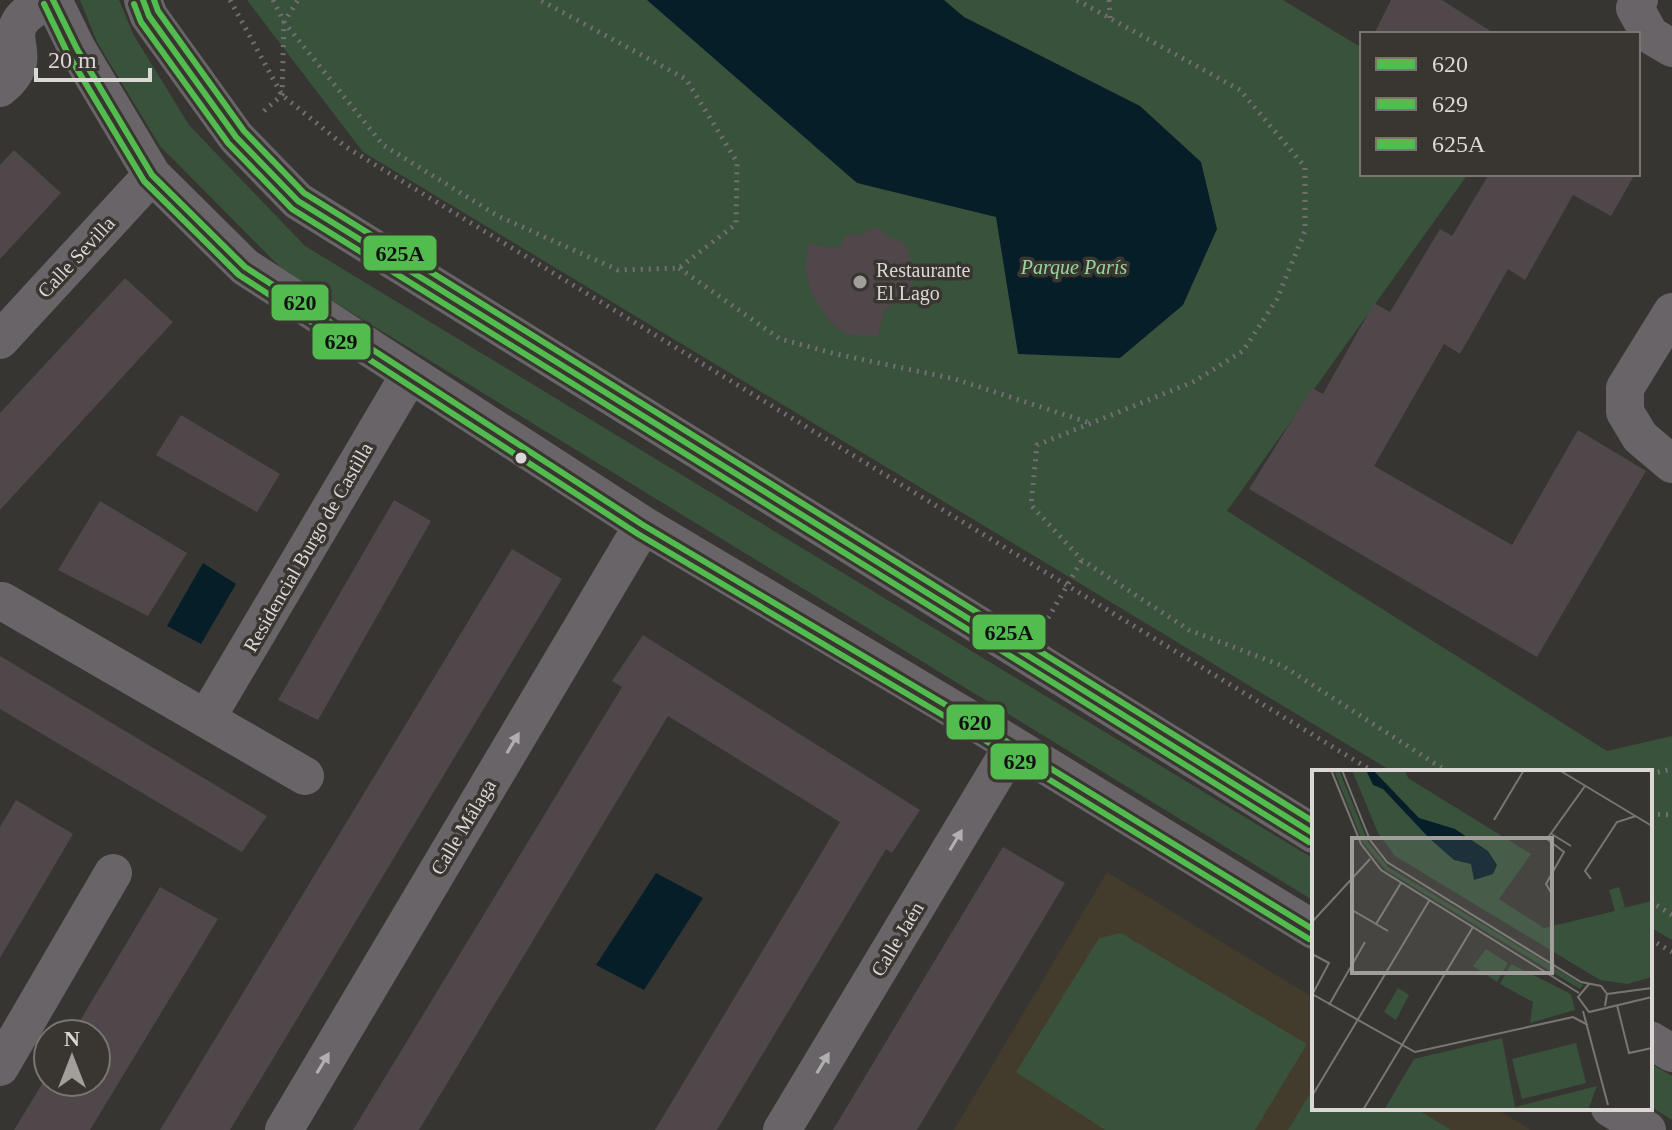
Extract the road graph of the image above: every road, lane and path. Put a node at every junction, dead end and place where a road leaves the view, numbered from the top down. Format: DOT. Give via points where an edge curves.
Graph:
graph roads {
  1 [pos="51,0"];
  2 [pos="143,0"];
  3 [pos="230,0"];
  4 [pos="273,0"];
  5 [pos="298,0"];
  6 [pos="540,0"];
  7 [pos="1077,0"];
  8 [pos="1109,0"];
  9 [pos="1639,0"];
  10 [pos="1110,20"];
  11 [pos="284,22"];
  12 [pos="1672,48"];
  13 [pos="0,88"];
  14 [pos="282,95"];
  15 [pos="152,175"];
  16 [pos="679,268"];
  17 [pos="1672,312"];
  18 [pos="0,340"];
  19 [pos="410,374"];
  20 [pos="1091,423"];
  21 [pos="1672,464"];
  22 [pos="643,525"];
  23 [pos="2,601"];
  24 [pos="206,719"];
  25 [pos="1012,747"];
  26 [pos="1672,769"];
  27 [pos="1371,770"];
  28 [pos="1445,770"];
  29 [pos="1652,774"];
  30 [pos="305,776"];
  31 [pos="1652,814"];
  32 [pos="1672,815"];
  33 [pos="1312,833"];
  34 [pos="113,873"];
  35 [pos="1652,902"];
  36 [pos="1672,915"];
  37 [pos="1312,929"];
  38 [pos="1652,940"];
  39 [pos="1672,952"];
  40 [pos="1652,1041"];
  41 [pos="1672,1053"];
  42 [pos="0,1067"];
  43 [pos="1613,1110"];
  44 [pos="284,1130"];
  45 [pos="782,1130"];
  46 [pos="1647,1130"];
  1 -- 13 [label="street" via="22,18 16,31 19,65"];
  1 -- 15 [label="street"];
  2 -- 33 [label="street" via="149,16 236,137 298,201"];
  3 -- 14 [label="path"];
  4 -- 11 [label="path"];
  5 -- 11 [label="path"];
  6 -- 16 [label="path" via="686,79 737,162 736,224"];
  7 -- 10 [label="path"];
  8 -- 10 [label="path"];
  9 -- 12 [label="street" via="1635,8 1650,35"];
  10 -- 20 [label="path" via="1240,90 1305,167 1305,231 1277,299 1243,351 1193,382"];
  11 -- 14 [label="path"];
  11 -- 16 [label="path" via="383,145 498,216 618,270"];
  14 -- 27 [label="path" via="346,147"];
  15 -- 18 [label="street, Calle Sevilla"];
  15 -- 19 [label="street" via="245,267"];
  16 -- 20 [label="path" via="780,339 955,379"];
  17 -- 21 [label="street" via="1625,388 1625,412 1640,437"];
  19 -- 22 [label="street"];
  19 -- 24 [label="street, Residencial Burgo de Castilla"];
  20 -- 28 [label="path" via="1037,445 1031,505 1082,560 1189,630 1283,666"];
  22 -- 25 [label="street"];
  44 -- 22 [label="street, Calle Málaga, one-way"];
  23 -- 24 [label="street"];
  24 -- 30 [label="street"];
  25 -- 37 [label="street"];
  45 -- 25 [label="street, Calle Jaén, one-way"];
  26 -- 29 [label="path"];
  31 -- 32 [label="path"];
  34 -- 42 [label="street"];
  35 -- 36 [label="path"];
  38 -- 39 [label="path"];
  40 -- 41 [label="street"];
  43 -- 46 [label="street"];
}
